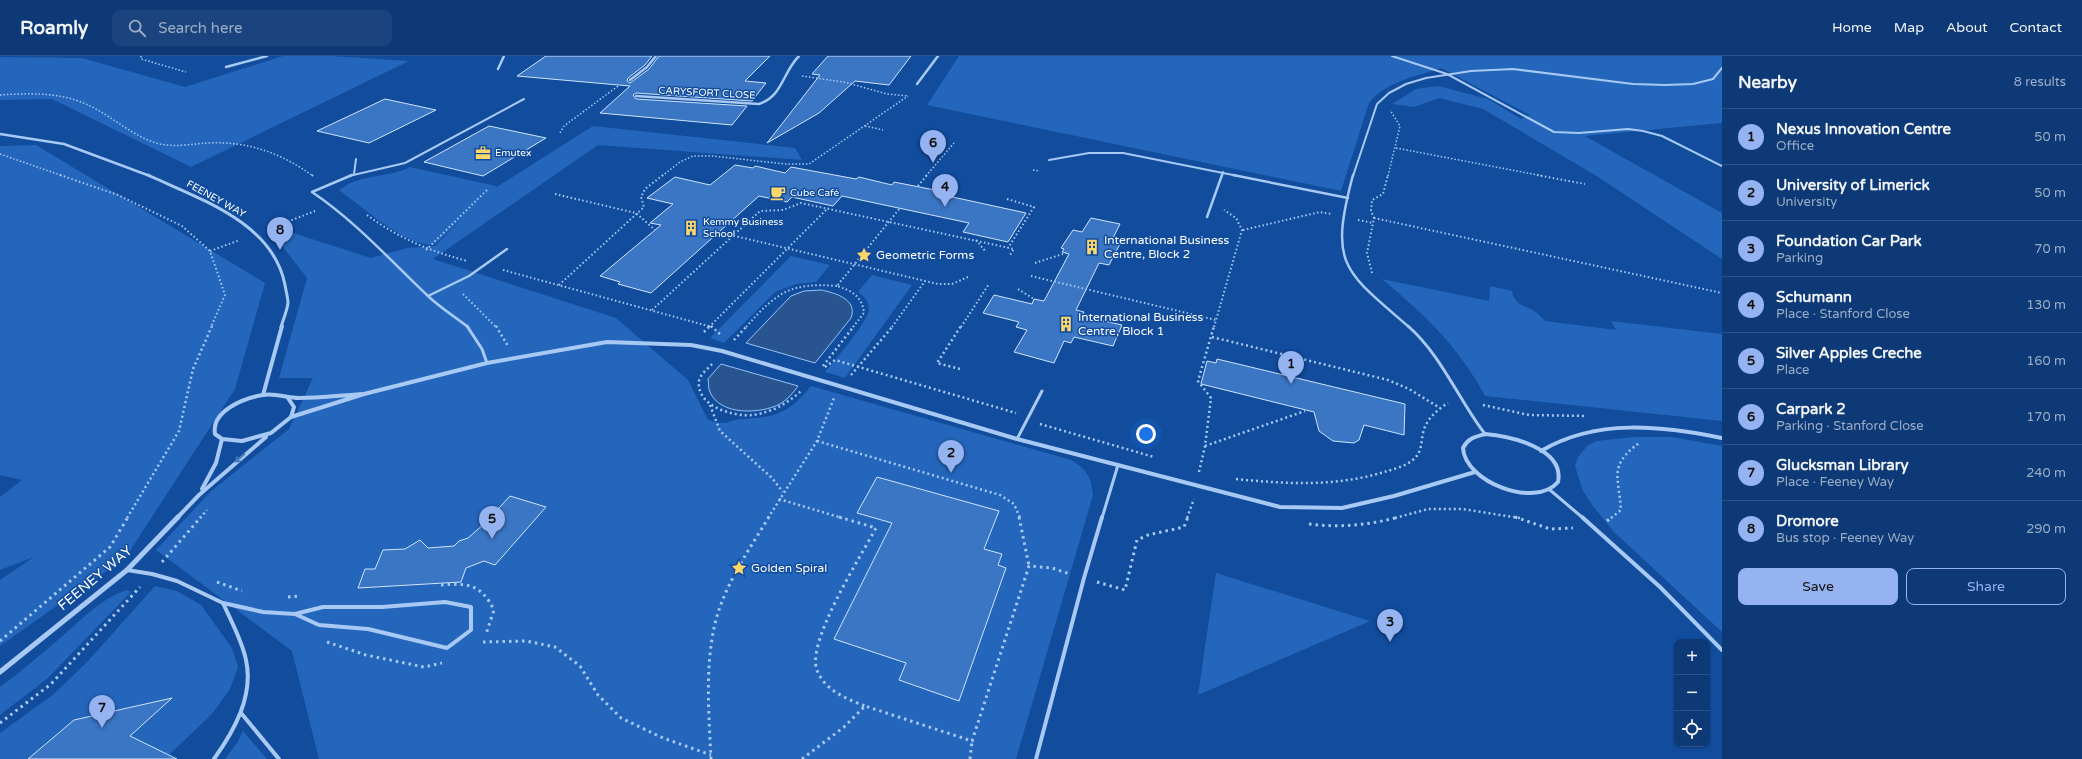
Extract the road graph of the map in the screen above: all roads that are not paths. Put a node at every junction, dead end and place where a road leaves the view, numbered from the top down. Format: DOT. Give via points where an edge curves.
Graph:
graph roads {
  1 [pos="267,56"];
  2 [pos="504,56"];
  3 [pos="656,56"];
  4 [pos="799,56"];
  5 [pos="938,56"];
  6 [pos="1392,56"];
  7 [pos="226,67"];
  8 [pos="1722,68"];
  9 [pos="498,69"];
  10 [pos="1448,74"];
  11 [pos="630,80"];
  12 [pos="917,84"];
  13 [pos="636,96"];
  14 [pos="524,99"];
  15 [pos="0,134"];
  16 [pos="356,159"];
  17 [pos="1049,160"];
  18 [pos="1722,166"];
  19 [pos="1223,172"];
  20 [pos="354,174"];
  21 [pos="1348,198"];
  22 [pos="1207,217"];
  23 [pos="507,250"];
  24 [pos="428,296"];
  25 [pos="487,363"];
  26 [pos="1042,391"];
  27 [pos="364,394"];
  28 [pos="263,395"];
  29 [pos="287,397"];
  30 [pos="291,417"];
  31 [pos="271,433"];
  32 [pos="1485,434"];
  33 [pos="1722,438"];
  34 [pos="222,439"];
  35 [pos="1017,439"];
  36 [pos="1540,451"];
  37 [pos="1118,465"];
  38 [pos="1475,472"];
  39 [pos="1550,490"];
  40 [pos="199,495"];
  41 [pos="127,570"];
  42 [pos="223,603"];
  43 [pos="294,614"];
  44 [pos="1722,650"];
  45 [pos="0,672"];
  46 [pos="241,713"];
  47 [pos="214,759"];
  48 [pos="279,759"];
  49 [pos="1036,759"];
  1 -- 7 [label="street"];
  2 -- 9 [label="street"];
  3 -- 11 [label="street"];
  4 -- 13 [label="street, CARYSFORT CLOSE" via="785,74 773,99 759,104"];
  5 -- 12 [label="street"];
  6 -- 10 [label="lane"];
  8 -- 10 [label="lane" via="1721,73 1714,79 1675,85 1622,82 1530,70"];
  10 -- 18 [label="lane" via="1554,132 1579,133 1628,129 1643,131 1662,136"];
  10 -- 21 [label="lane" via="1415,81 1391,90 1382,97 1375,109"];
  14 -- 20 [label="lane" via="405,163"];
  15 -- 28 [label="street, FEENEY WAY" via="64,144 138,170 232,216 256,234 272,253 282,271 288,303"];
  16 -- 20 [label="lane"];
  17 -- 19 [label="lane" via="1089,153 1123,153"];
  19 -- 21 [label="lane"];
  19 -- 22 [label="lane"];
  20 -- 24 [label="lane" via="312,192 331,205 381,249"];
  21 -- 32 [label="lane" via="1341,244 1343,256 1350,270 1368,292 1407,324 1424,342 1440,363 1472,419"];
  23 -- 24 [label="lane" via="459,283"];
  24 -- 25 [label="lane" via="468,327 482,349"];
  25 -- 27 [label="street"];
  25 -- 35 [label="street" via="607,342 691,345 722,351"];
  26 -- 35 [label="lane"];
  27 -- 29 [label="street"];
  27 -- 30 [label="street"];
  28 -- 29 [label="street" via="276,394"];
  28 -- 34 [label="street" via="228,408 218,418 214,428 215,434"];
  29 -- 30 [label="street" via="294,407"];
  30 -- 31 [label="street, FEENEY WAY"];
  31 -- 34 [label="street" via="242,441"];
  31 -- 40 [label="street, FEENEY WAY, one-way"];
  32 -- 36 [label="street" via="1513,438"];
  32 -- 38 [label="street" via="1474,435 1462,446 1462,454"];
  33 -- 36 [label="street" via="1662,428 1623,427 1556,440"];
  34 -- 40 [label="street, FEENEY WAY" via="211,475"];
  35 -- 37 [label="street"];
  36 -- 39 [label="street" via="1557,468 1560,477"];
  37 -- 38 [label="street" via="1273,506 1315,509 1342,508 1369,502"];
  37 -- 49 [label="lane" via="1084,578"];
  38 -- 39 [label="street" via="1500,486 1523,493"];
  39 -- 44 [label="lane" via="1591,524 1689,615"];
  40 -- 41 [label="street, FEENEY WAY"];
  41 -- 42 [label="lane" via="177,581"];
  41 -- 45 [label="street, FEENEY WAY"];
  42 -- 43 [label="lane" via="263,612"];
  42 -- 46 [label="lane" via="240,640 246,662"];
  43 -- 43 [label="lane" via="323,607 382,607 445,602 471,607 471,630 447,648 368,629 319,625"];
  46 -- 47 [label="lane" via="227,742"];
  46 -- 48 [label="lane"];
}
